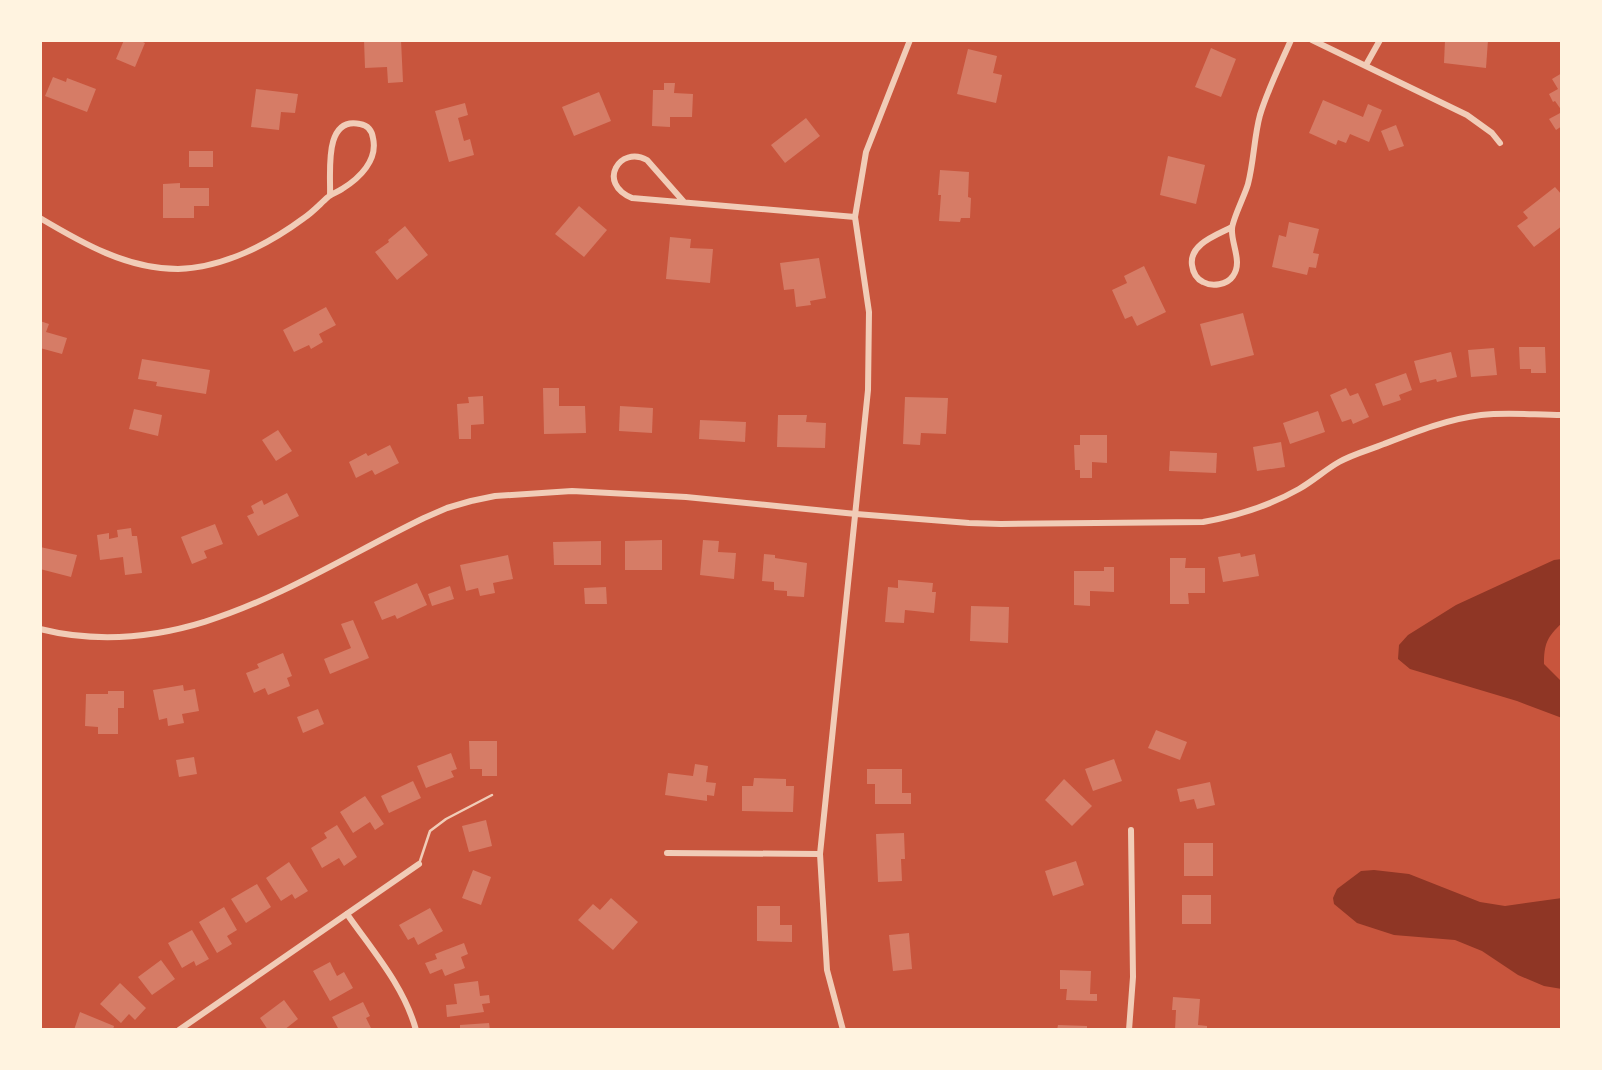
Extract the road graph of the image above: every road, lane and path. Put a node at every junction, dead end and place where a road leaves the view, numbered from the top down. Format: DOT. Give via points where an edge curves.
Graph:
graph roads {
  1 [pos="910,40"];
  2 [pos="1291,40"];
  3 [pos="1312,40"];
  4 [pos="1380,40"];
  5 [pos="1366,65"];
  6 [pos="1500,143"];
  7 [pos="330,195"];
  8 [pos="684,202"];
  9 [pos="855,216"];
  10 [pos="40,218"];
  11 [pos="1232,227"];
  12 [pos="1562,415"];
  13 [pos="856,514"];
  14 [pos="40,629"];
  15 [pos="492,795"];
  16 [pos="1132,830"];
  17 [pos="667,853"];
  18 [pos="820,854"];
  19 [pos="419,864"];
  20 [pos="346,914"];
  21 [pos="179,1030"];
  22 [pos="416,1030"];
  23 [pos="843,1030"];
  24 [pos="1129,1030"];
  1 -- 9 [label="street" via="866,152"];
  2 -- 11 [label="street" via="1260,116 1251,171"];
  3 -- 5 [label="street"];
  4 -- 5 [label="street"];
  5 -- 6 [label="street" via="1467,115"];
  7 -- 7 [label="street" via="353,181 373,157 373,135 367,126 347,124 331,143"];
  7 -- 10 [label="street" via="266,242 195,268 160,268 117,257 79,242"];
  8 -- 8 [label="street" via="623,194 613,179 617,166 633,155 640,156"];
  8 -- 9 [label="street"];
  9 -- 13 [label="street" via="869,312 868,390"];
  11 -- 11 [label="street" via="1202,243 1194,253 1193,272 1202,281 1214,285 1232,277 1237,266"];
  12 -- 13 [label="street" via="1483,415 1415,432 1338,463 1266,505 1203,522 1001,524"];
  13 -- 14 [label="street" via="598,491 495,496 447,508 271,596 203,623 127,637"];
  13 -- 18 [label="street"];
  15 -- 19 [label="lane" via="430,831"];
  16 -- 24 [label="street"];
  17 -- 18 [label="street"];
  18 -- 23 [label="street" via="827,970"];
  19 -- 20 [label="street"];
  20 -- 21 [label="street"];
  20 -- 22 [label="street" via="397,986"];
}
